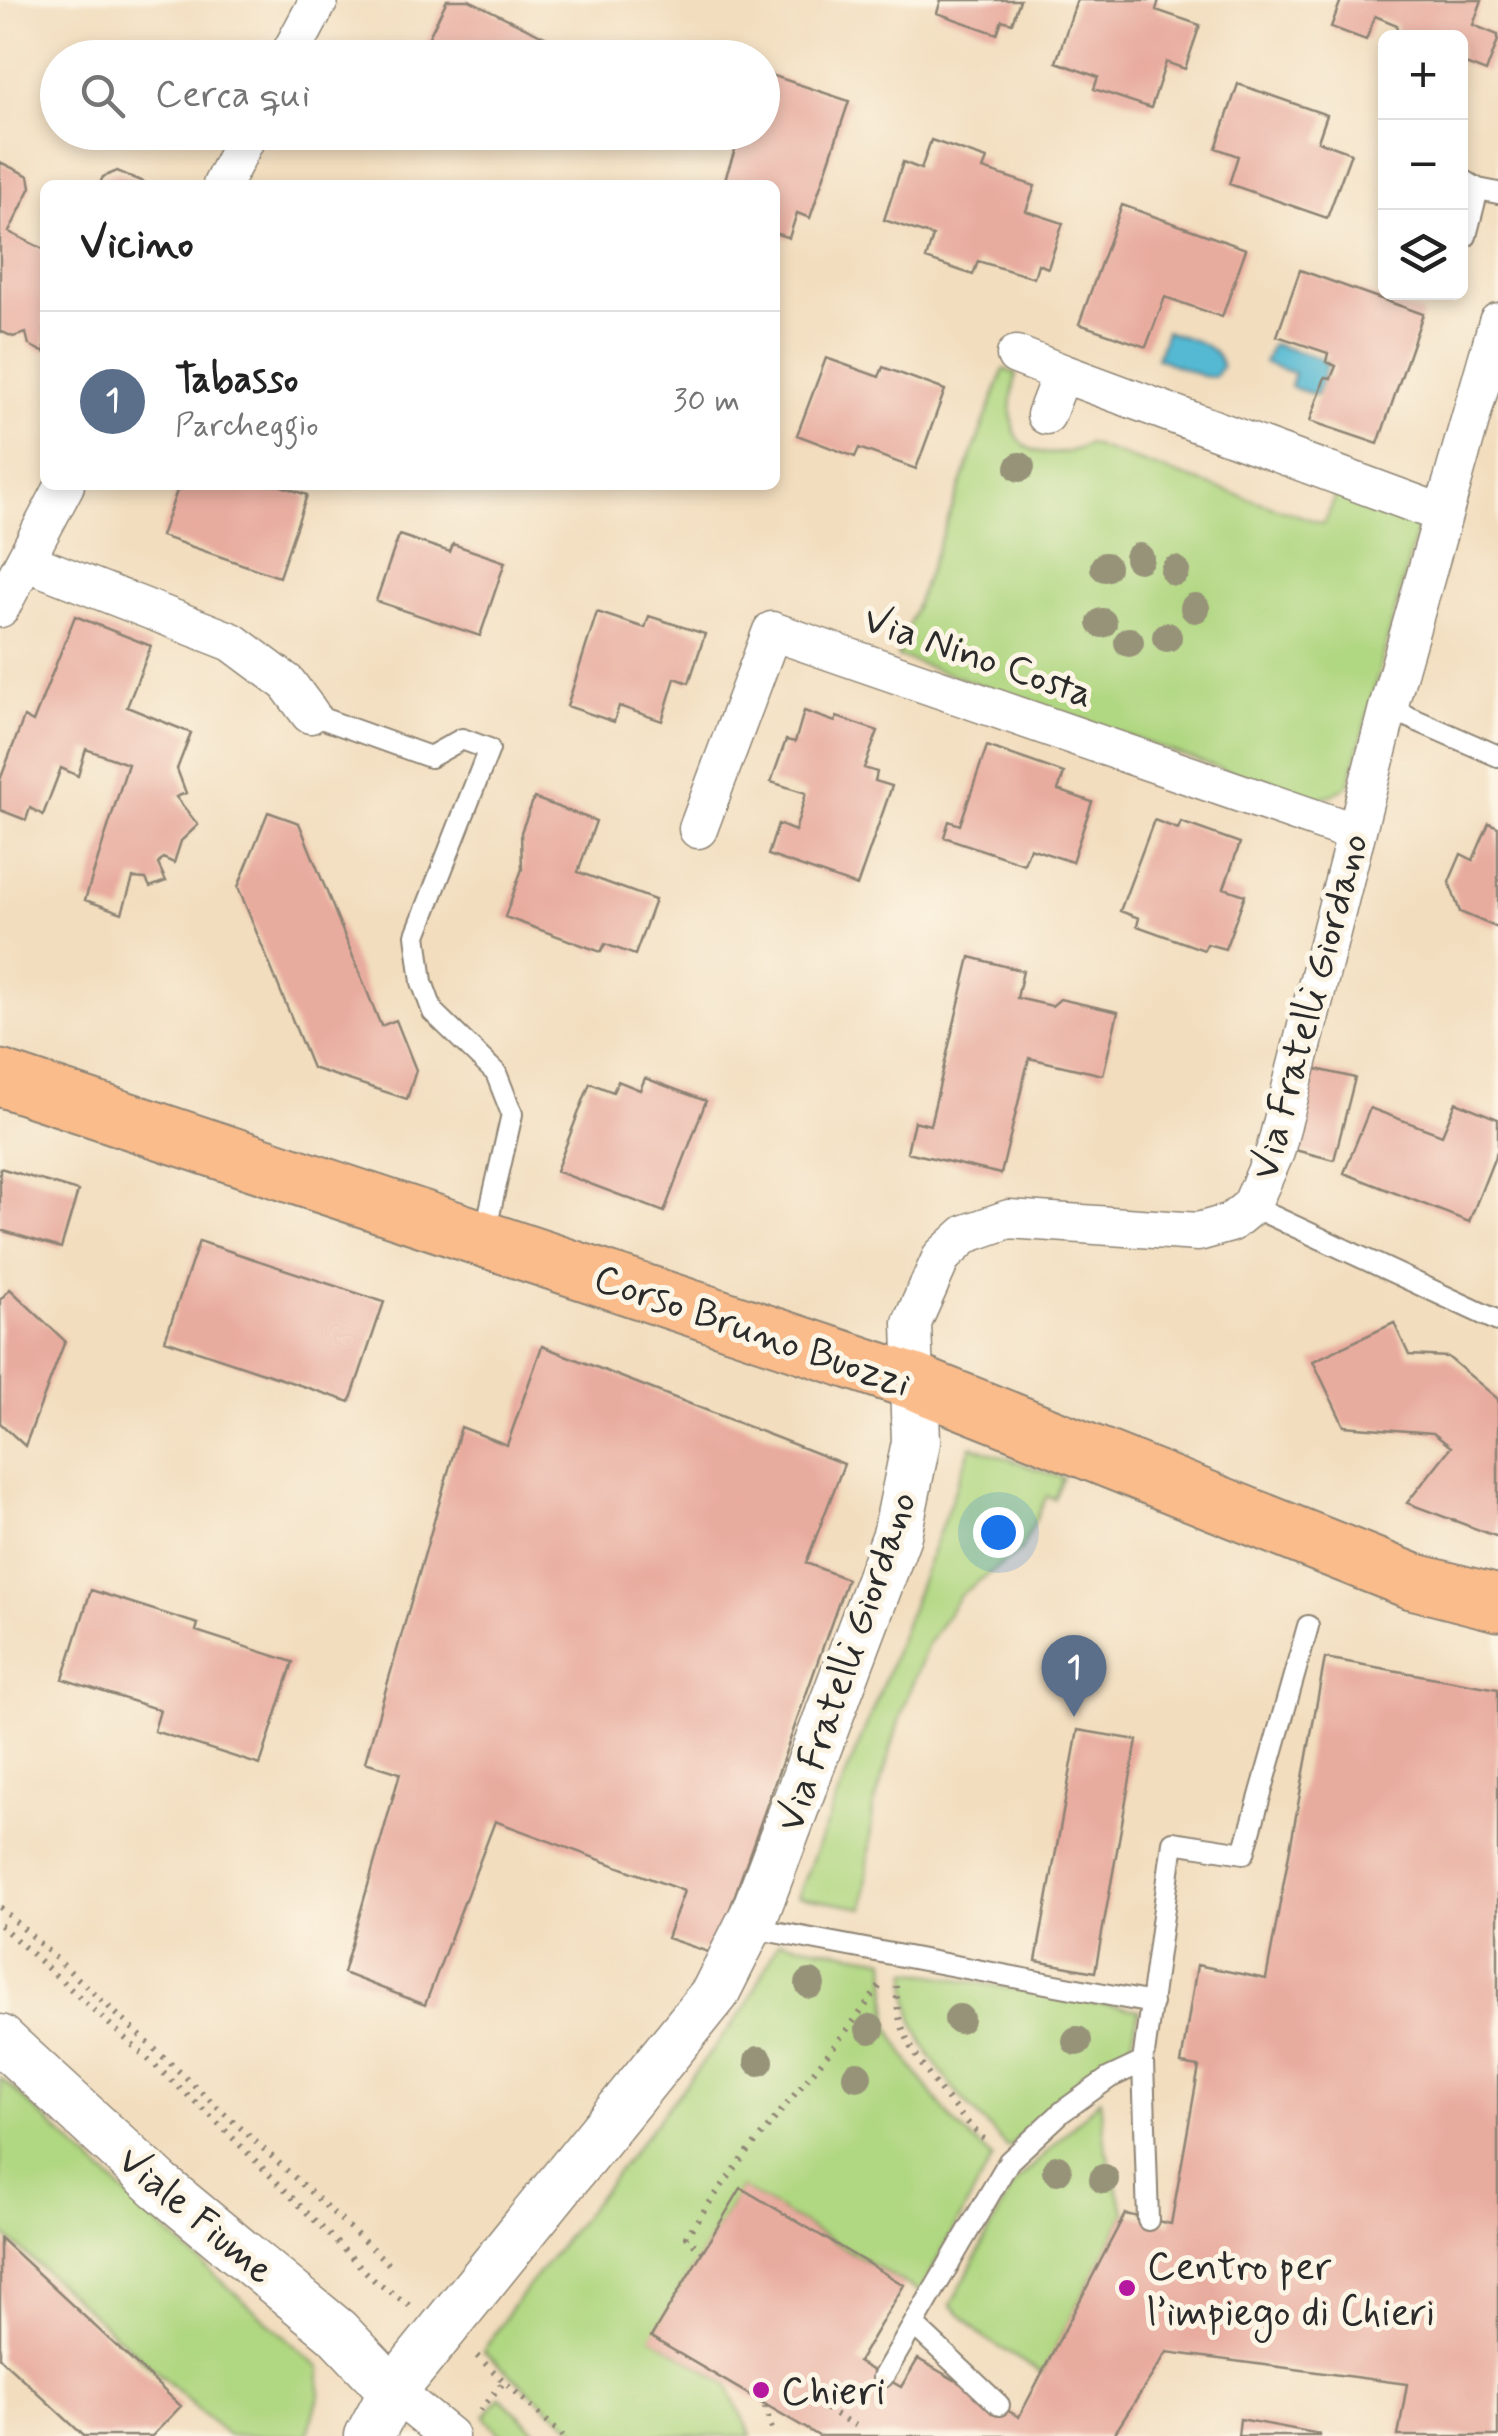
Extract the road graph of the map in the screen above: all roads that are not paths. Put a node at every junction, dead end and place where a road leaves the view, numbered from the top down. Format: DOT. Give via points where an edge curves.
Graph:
graph roads {
  1 [pos="318,0"];
  2 [pos="297,40"];
  3 [pos="240,150"];
  4 [pos="225,180"];
  5 [pos="1479,187"];
  6 [pos="1468,228"];
  7 [pos="1498,322"];
  8 [pos="1016,354"];
  9 [pos="1062,373"];
  10 [pos="1046,416"];
  11 [pos="61,490"];
  12 [pos="1443,514"];
  13 [pos="25,561"];
  14 [pos="0,608"];
  15 [pos="1388,708"];
  16 [pos="310,714"];
  17 [pos="1498,756"];
  18 [pos="698,829"];
  19 [pos="1356,833"];
  20 [pos="0,1078"];
  21 [pos="1252,1206"];
  22 [pos="484,1239"];
  23 [pos="1498,1321"];
  24 [pos="914,1382"];
  25 [pos="1498,1603"];
  26 [pos="1308,1626"];
  27 [pos="748,1926"];
  28 [pos="1152,2004"];
  29 [pos="0,2039"];
  30 [pos="1143,2062"];
  31 [pos="1148,2220"];
  32 [pos="914,2325"];
  33 [pos="883,2377"];
  34 [pos="392,2391"];
  35 [pos="1000,2405"];
  36 [pos="369,2436"];
  37 [pos="448,2436"];
  1 -- 2 [label="street"];
  3 -- 4 [label="street"];
  5 -- 6 [label="lane"];
  7 -- 12 [label="street, Via Fratelli Giordano"];
  8 -- 9 [label="street"];
  9 -- 10 [label="street"];
  9 -- 12 [label="street"];
  11 -- 13 [label="street"];
  12 -- 15 [label="street, Via Fratelli Giordano"];
  13 -- 14 [label="street"];
  13 -- 16 [label="street" via="232,642 287,683"];
  15 -- 17 [label="lane"];
  15 -- 19 [label="street, Via Fratelli Giordano"];
  16 -- 22 [label="lane" via="430,757 462,739 489,749 416,936 432,1012 496,1073 512,1114"];
  18 -- 19 [label="street, Via Nino Costa" via="772,632"];
  19 -- 21 [label="street, Via Fratelli Giordano" via="1275,1152"];
  20 -- 22 [label="main road, Corso Bruno Buozzi"];
  21 -- 23 [label="lane"];
  21 -- 24 [label="street, Via Fratelli Giordano" via="1230,1223 1198,1232 1009,1219 966,1234 942,1256 912,1323"];
  22 -- 24 [label="main road, Corso Bruno Buozzi"];
  24 -- 25 [label="main road, Corso Bruno Buozzi" via="1412,1581"];
  24 -- 27 [label="street, Via Fratelli Giordano" via="916,1442 897,1535"];
  26 -- 28 [label="lane" via="1244,1853 1173,1842"];
  27 -- 28 [label="lane" via="894,1960"];
  27 -- 34 [label="street, Via Fratelli Giordano" via="715,1993"];
  28 -- 30 [label="lane"];
  29 -- 34 [label="street, Viale Fiume" via="160,2186 337,2332"];
  30 -- 31 [label="lane"];
  30 -- 32 [label="lane" via="1063,2111 1009,2161"];
  32 -- 33 [label="lane"];
  32 -- 35 [label="lane"];
  34 -- 36 [label="street, Via Fratelli Giordano"];
  34 -- 37 [label="street"];
}
